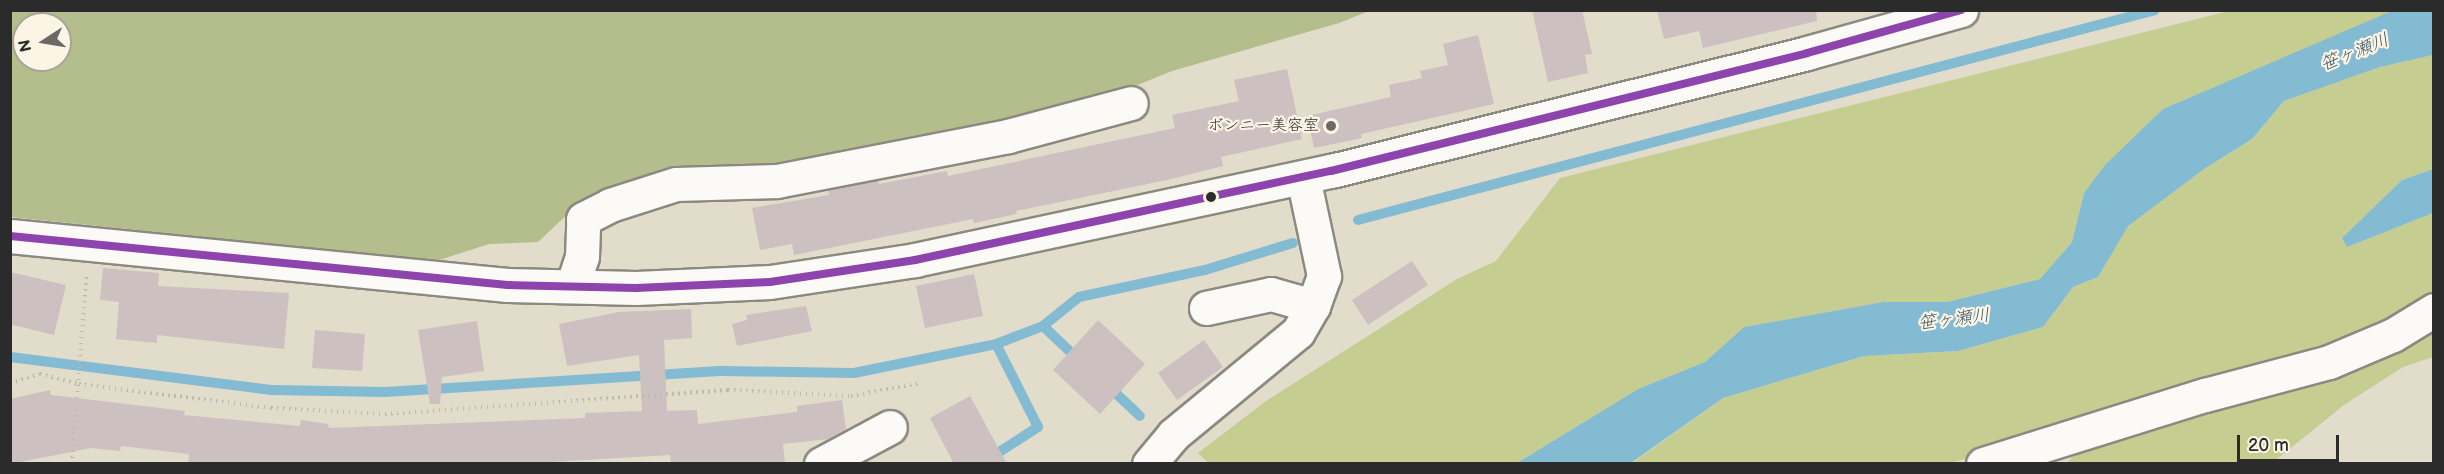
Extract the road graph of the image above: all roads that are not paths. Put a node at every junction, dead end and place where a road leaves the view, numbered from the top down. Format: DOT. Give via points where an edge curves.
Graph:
graph roads {
  1 [pos="1961,10"];
  2 [pos="1131,103"];
  3 [pos="1303,177"];
  4 [pos="10,236"];
  5 [pos="573,284"];
  6 [pos="1313,306"];
  7 [pos="1206,308"];
  8 [pos="2433,310"];
  9 [pos="890,427"];
  10 [pos="820,464"];
  11 [pos="1149,464"];
  12 [pos="1983,464"];
  1 -- 3 [label="street" via="1807,53"];
  2 -- 5 [label="street" via="1008,136 777,181 676,184 610,205 584,219 582,257"];
  3 -- 5 [label="street" via="915,260 781,280 636,288"];
  3 -- 6 [label="street" via="1324,276"];
  4 -- 5 [label="street" via="508,285"];
  6 -- 7 [label="street" via="1271,294"];
  6 -- 11 [label="street" via="1298,332 1173,435"];
  8 -- 12 [label="street" via="2393,335 2329,362 2205,395"];
  9 -- 10 [label="street"];
}
